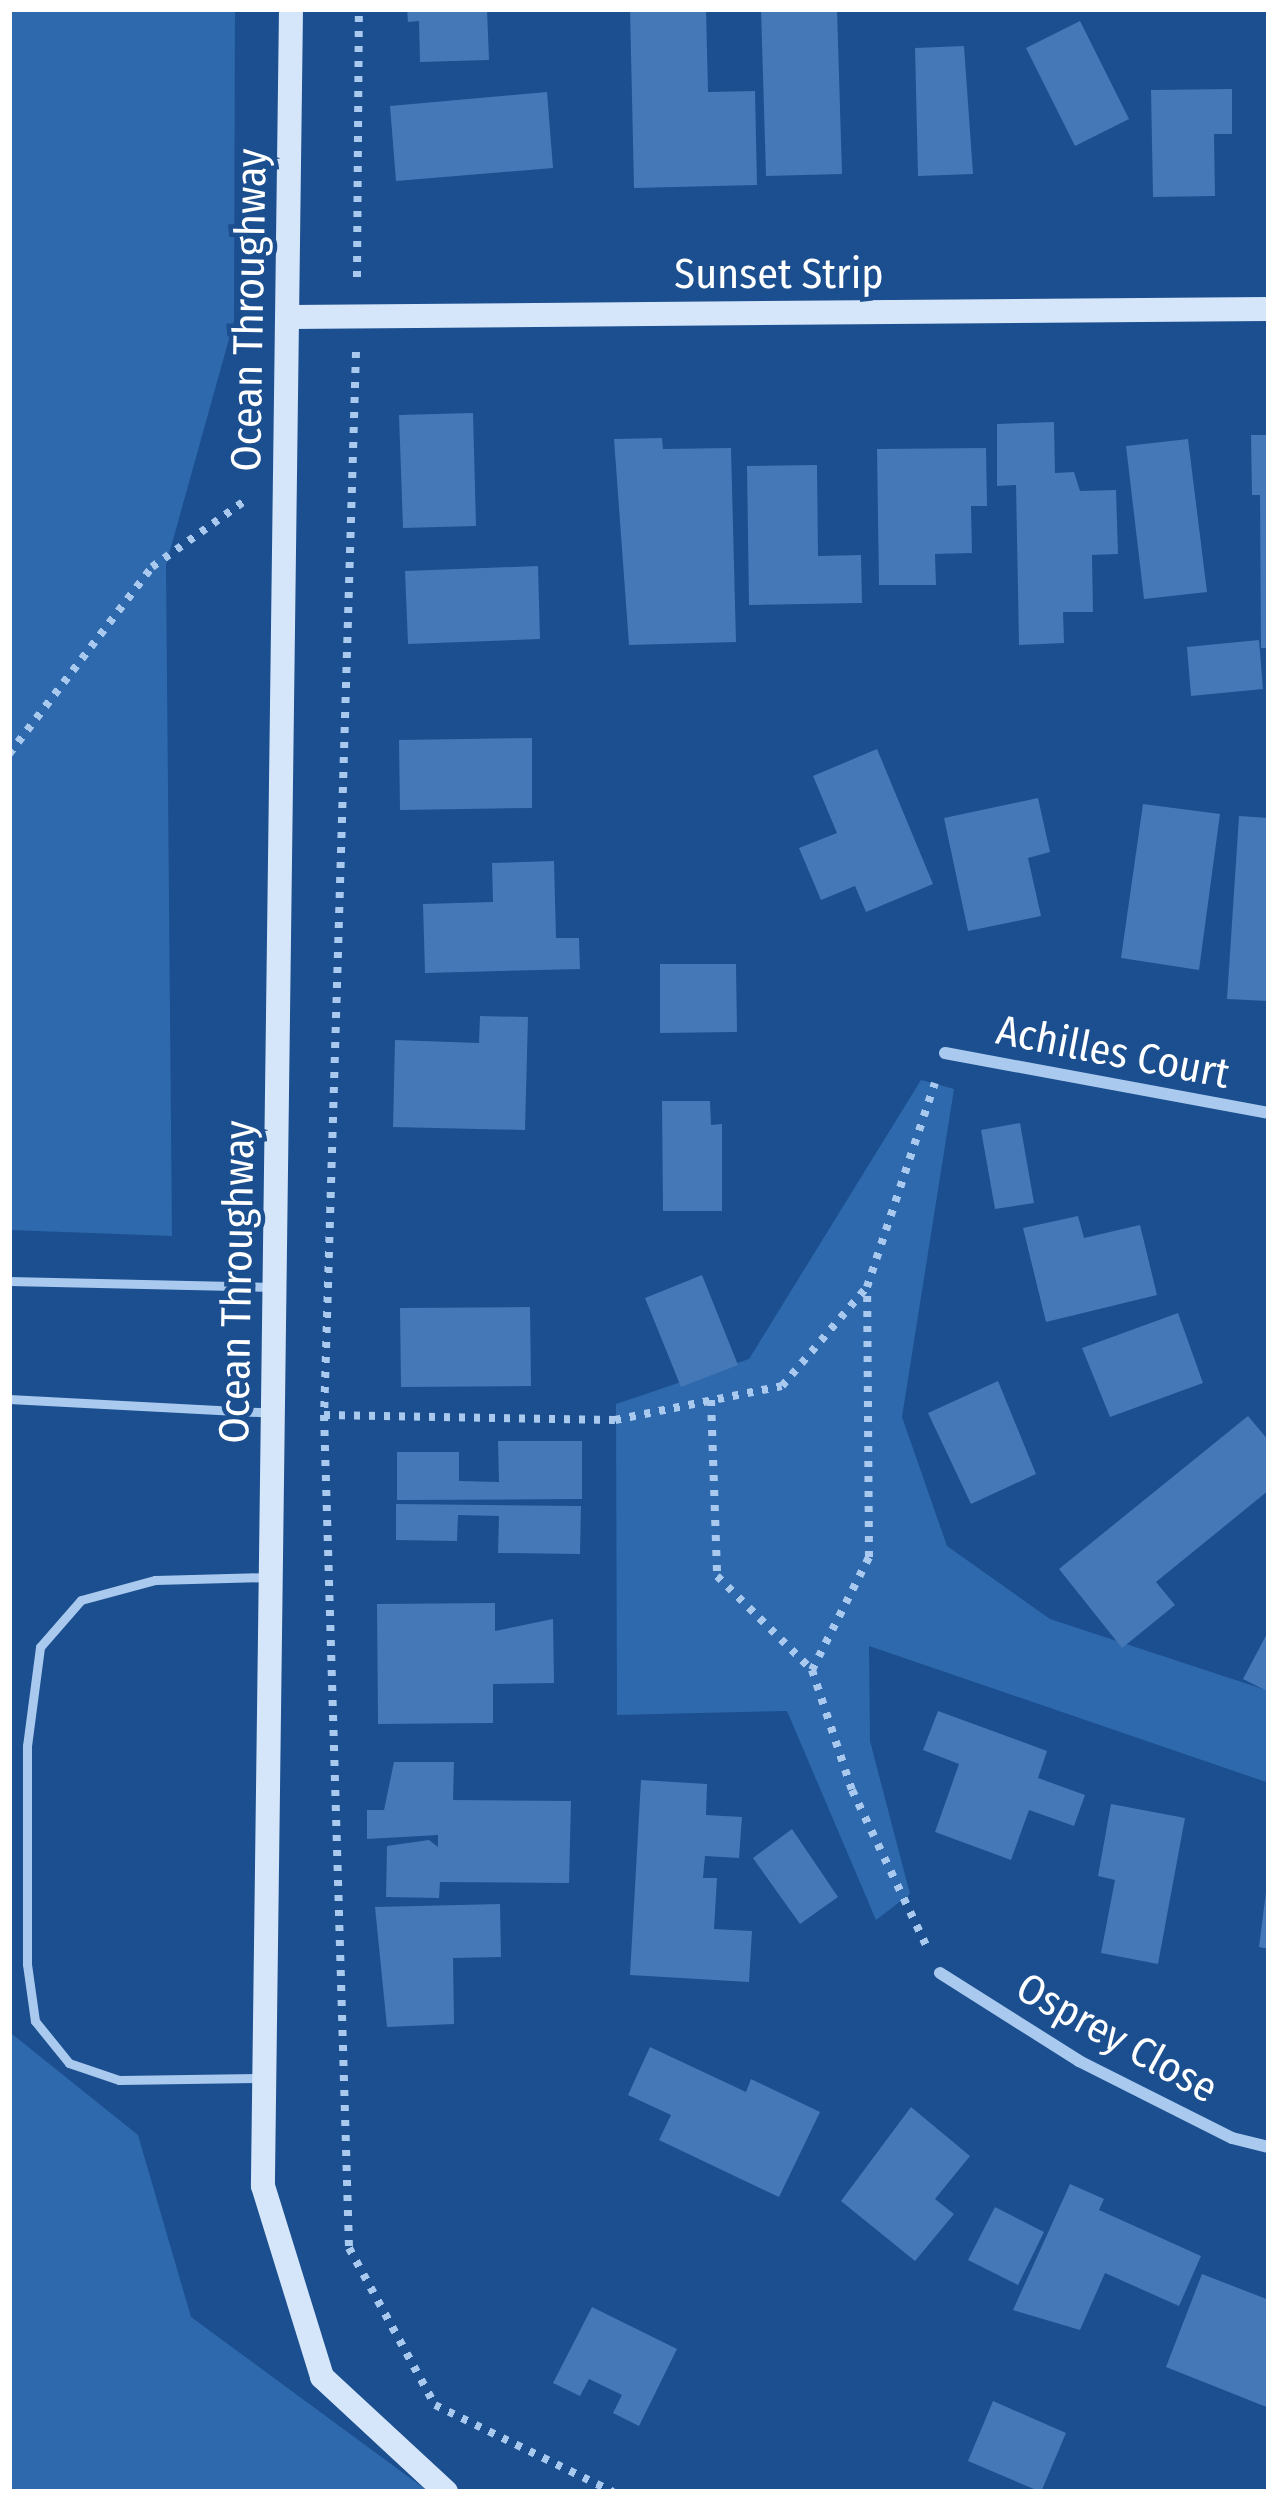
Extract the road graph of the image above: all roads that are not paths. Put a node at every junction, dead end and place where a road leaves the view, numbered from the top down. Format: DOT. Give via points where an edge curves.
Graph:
graph roads {
  1 [pos="291,9"];
  2 [pos="1269,309"];
  3 [pos="289,317"];
  4 [pos="945,1053"];
  5 [pos="1269,1113"];
  6 [pos="9,1281"];
  7 [pos="275,1287"];
  8 [pos="9,1399"];
  9 [pos="274,1414"];
  10 [pos="272,1577"];
  11 [pos="940,1973"];
  12 [pos="265,2078"];
  13 [pos="1269,2146"];
  14 [pos="446,2492"];
  1 -- 3 [label="street, Ocean Throughway"];
  2 -- 3 [label="street, Sunset Strip"];
  3 -- 7 [label="street, Ocean Throughway"];
  4 -- 5 [label="street, Achilles Court"];
  6 -- 7 [label="lane"];
  7 -- 9 [label="street, Ocean Throughway"];
  8 -- 9 [label="lane"];
  9 -- 10 [label="street, Ocean Throughway"];
  10 -- 12 [label="street, Ocean Throughway"];
  10 -- 12 [label="lane" via="155,1580 81,1600 40,1647 27,1746 27,1964 35,2020 69,2063 118,2080"];
  11 -- 13 [label="street, Osprey Close" via="1078,2061 1232,2138"];
  12 -- 14 [label="street, Ocean Throughway" via="263,2186 322,2377"];
}
